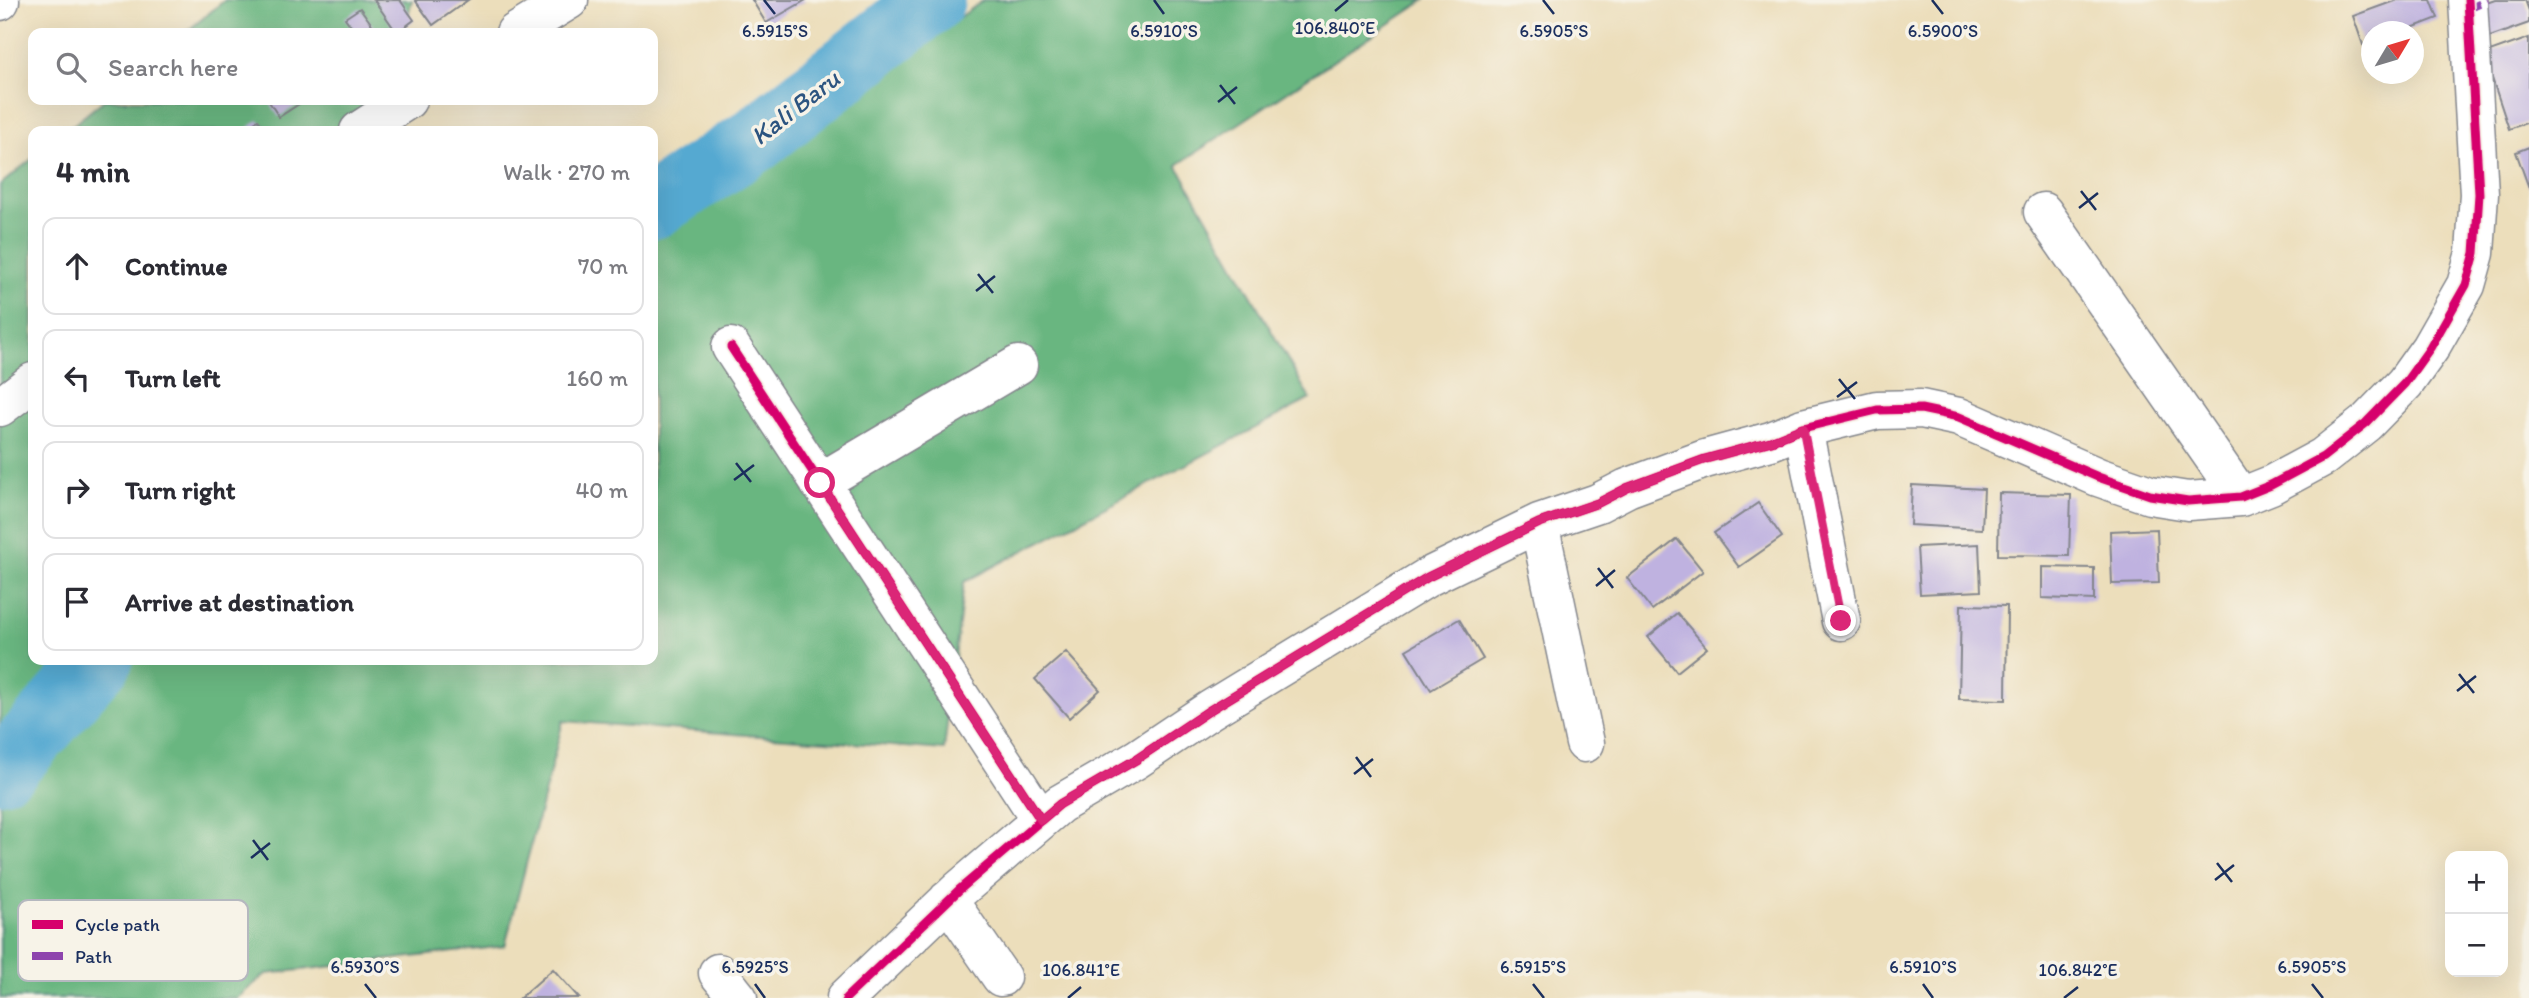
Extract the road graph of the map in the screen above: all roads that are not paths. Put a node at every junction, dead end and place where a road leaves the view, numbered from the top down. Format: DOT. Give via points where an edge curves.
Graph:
graph roads {
  1 [pos="569,0"];
  2 [pos="2474,3"];
  3 [pos="523,28"];
  4 [pos="399,105"];
  5 [pos="367,126"];
  6 [pos="2043,212"];
  7 [pos="731,347"];
  8 [pos="1018,365"];
  9 [pos="28,386"];
  10 [pos="0,407"];
  11 [pos="1803,428"];
  12 [pos="820,483"];
  13 [pos="2241,496"];
  14 [pos="1539,523"];
  15 [pos="1841,621"];
  16 [pos="1585,743"];
  17 [pos="1041,820"];
  18 [pos="948,900"];
  19 [pos="1001,977"];
  20 [pos="846,998"];
  1 -- 3 [label="street"];
  2 -- 13 [label="street" via="2479,194 2475,253 2466,285 2406,383 2367,423 2323,457"];
  4 -- 5 [label="street"];
  6 -- 13 [label="street"];
  7 -- 12 [label="street"];
  8 -- 12 [label="street"];
  9 -- 10 [label="street"];
  11 -- 13 [label="street" via="1877,410 1921,409 1959,416 2150,495 2188,501"];
  11 -- 14 [label="street" via="1706,459"];
  11 -- 15 [label="street"];
  12 -- 17 [label="street"];
  14 -- 16 [label="street"];
  14 -- 17 [label="street" via="1428,577"];
  17 -- 18 [label="street"];
  18 -- 19 [label="street"];
  18 -- 20 [label="street"];
}
